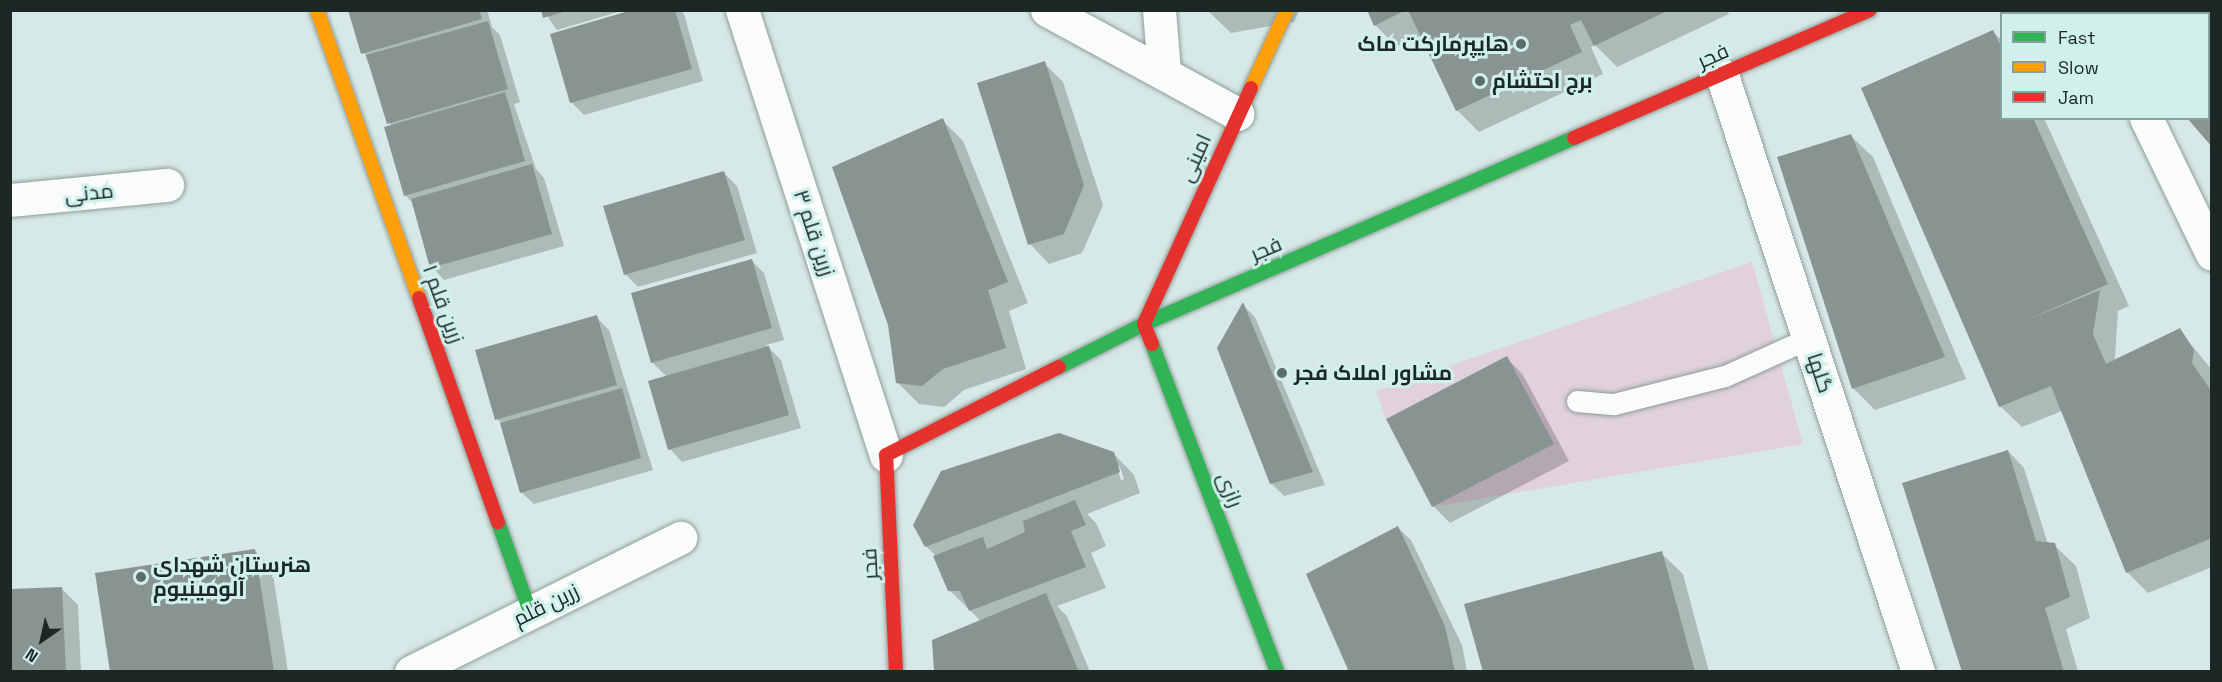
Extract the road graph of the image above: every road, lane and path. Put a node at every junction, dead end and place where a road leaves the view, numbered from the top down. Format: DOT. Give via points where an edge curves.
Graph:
graph roads {
  1 [pos="317,10"];
  2 [pos="742,10"];
  3 [pos="1047,10"];
  4 [pos="1159,10"];
  5 [pos="1287,10"];
  6 [pos="1870,10"];
  7 [pos="1164,71"];
  8 [pos="1722,75"];
  9 [pos="1238,114"];
  10 [pos="2146,120"];
  11 [pos="167,185"];
  12 [pos="10,200"];
  13 [pos="2211,254"];
  14 [pos="1144,324"];
  15 [pos="1809,338"];
  16 [pos="1577,401"];
  17 [pos="886,455"];
  18 [pos="680,538"];
  19 [pos="530,612"];
  20 [pos="411,672"];
  21 [pos="896,672"];
  22 [pos="1276,672"];
  23 [pos="1918,672"];
  1 -- 19 [label="street, زرین قلم ۱"];
  2 -- 17 [label="street, زرین قلم ۳"];
  3 -- 7 [label="street"];
  4 -- 7 [label="street"];
  5 -- 9 [label="street, امینی"];
  6 -- 8 [label="street, فجر"];
  7 -- 9 [label="street"];
  8 -- 14 [label="street, فجر"];
  8 -- 15 [label="street, گلها"];
  9 -- 14 [label="street, امینی"];
  10 -- 13 [label="street"];
  11 -- 12 [label="street, مدنی"];
  14 -- 17 [label="street, فجر"];
  14 -- 22 [label="street, رازی"];
  15 -- 16 [label="lane" via="1725,376 1614,404"];
  15 -- 23 [label="street, گلها"];
  17 -- 21 [label="street, فجر"];
  18 -- 19 [label="street, زرین قلم"];
  19 -- 20 [label="street, زرین قلم"];
}
